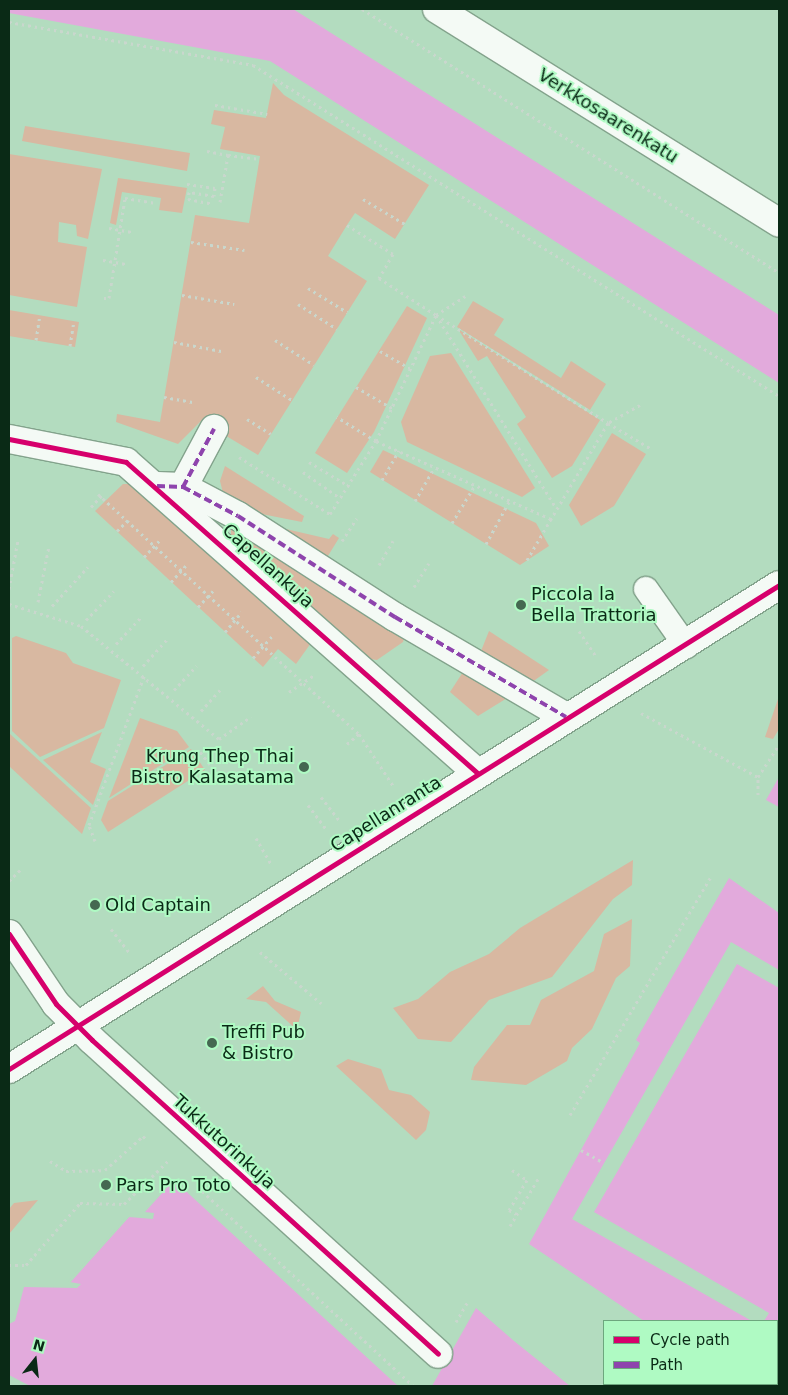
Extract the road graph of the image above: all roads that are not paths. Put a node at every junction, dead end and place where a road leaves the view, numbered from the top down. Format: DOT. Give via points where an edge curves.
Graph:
graph roads {
  1 [pos="437,9"];
  2 [pos="779,222"];
  3 [pos="212,434"];
  4 [pos="9,439"];
  5 [pos="170,487"];
  6 [pos="779,585"];
  7 [pos="646,589"];
  8 [pos="686,646"];
  9 [pos="566,717"];
  10 [pos="477,773"];
  11 [pos="9,934"];
  12 [pos="77,1025"];
  13 [pos="9,1069"];
  14 [pos="438,1354"];
  1 -- 2 [label="street, Verkkosaarenkatu"];
  3 -- 5 [label="street"];
  4 -- 5 [label="street, Capellankuja" via="126,462"];
  5 -- 9 [label="street" via="238,516 396,617"];
  5 -- 10 [label="street, Capellankuja"];
  6 -- 8 [label="street, Capellanranta"];
  7 -- 8 [label="lane"];
  8 -- 9 [label="street, Capellanranta"];
  9 -- 10 [label="street, Capellanranta"];
  10 -- 12 [label="street, Capellanranta"];
  11 -- 12 [label="street, Tukkutorinkuja" via="56,1004"];
  12 -- 13 [label="street, Capellanranta"];
  12 -- 14 [label="street, Tukkutorinkuja"];
}
